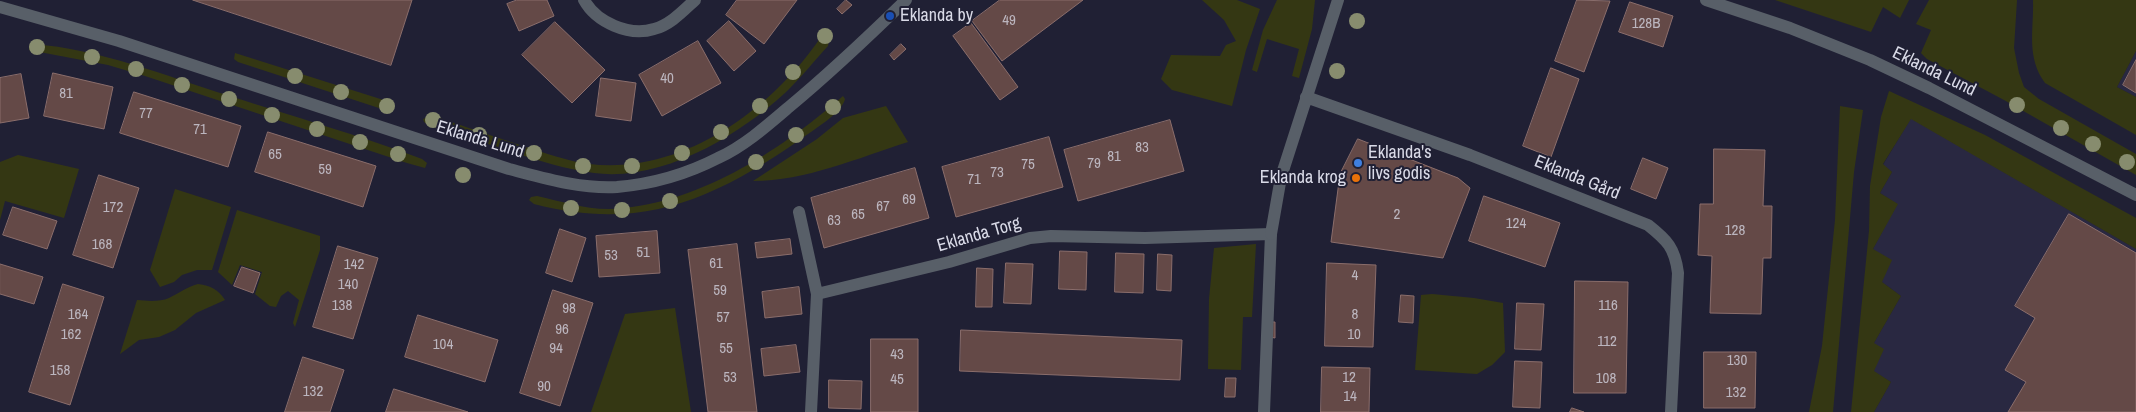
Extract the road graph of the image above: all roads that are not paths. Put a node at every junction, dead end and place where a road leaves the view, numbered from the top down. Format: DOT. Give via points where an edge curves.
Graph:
graph roads {
  1 [pos="584,0"];
  2 [pos="695,0"];
  3 [pos="906,0"];
  4 [pos="1338,0"];
  5 [pos="1706,0"];
  6 [pos="0,7"];
  7 [pos="1306,97"];
  8 [pos="2136,196"];
  9 [pos="799,212"];
  10 [pos="1271,234"];
  11 [pos="817,294"];
  12 [pos="811,412"];
  13 [pos="1264,412"];
  14 [pos="1671,412"];
  1 -- 2 [label="street" via="594,14 606,22 638,31 655,29"];
  3 -- 6 [label="street, Eklanda Lund" via="824,78 767,126 720,158 676,176 616,187 564,182 509,169 119,40"];
  4 -- 7 [label="street"];
  5 -- 8 [label="street, Eklanda Lund" via="1790,28 1870,60"];
  7 -- 10 [label="street" via="1281,177"];
  7 -- 14 [label="street, Eklanda Gård" via="1478,158 1648,225 1662,237 1676,258"];
  9 -- 11 [label="street"];
  10 -- 11 [label="street, Eklanda Torg" via="1030,238 950,262"];
  10 -- 13 [label="street"];
  11 -- 12 [label="street"];
}
